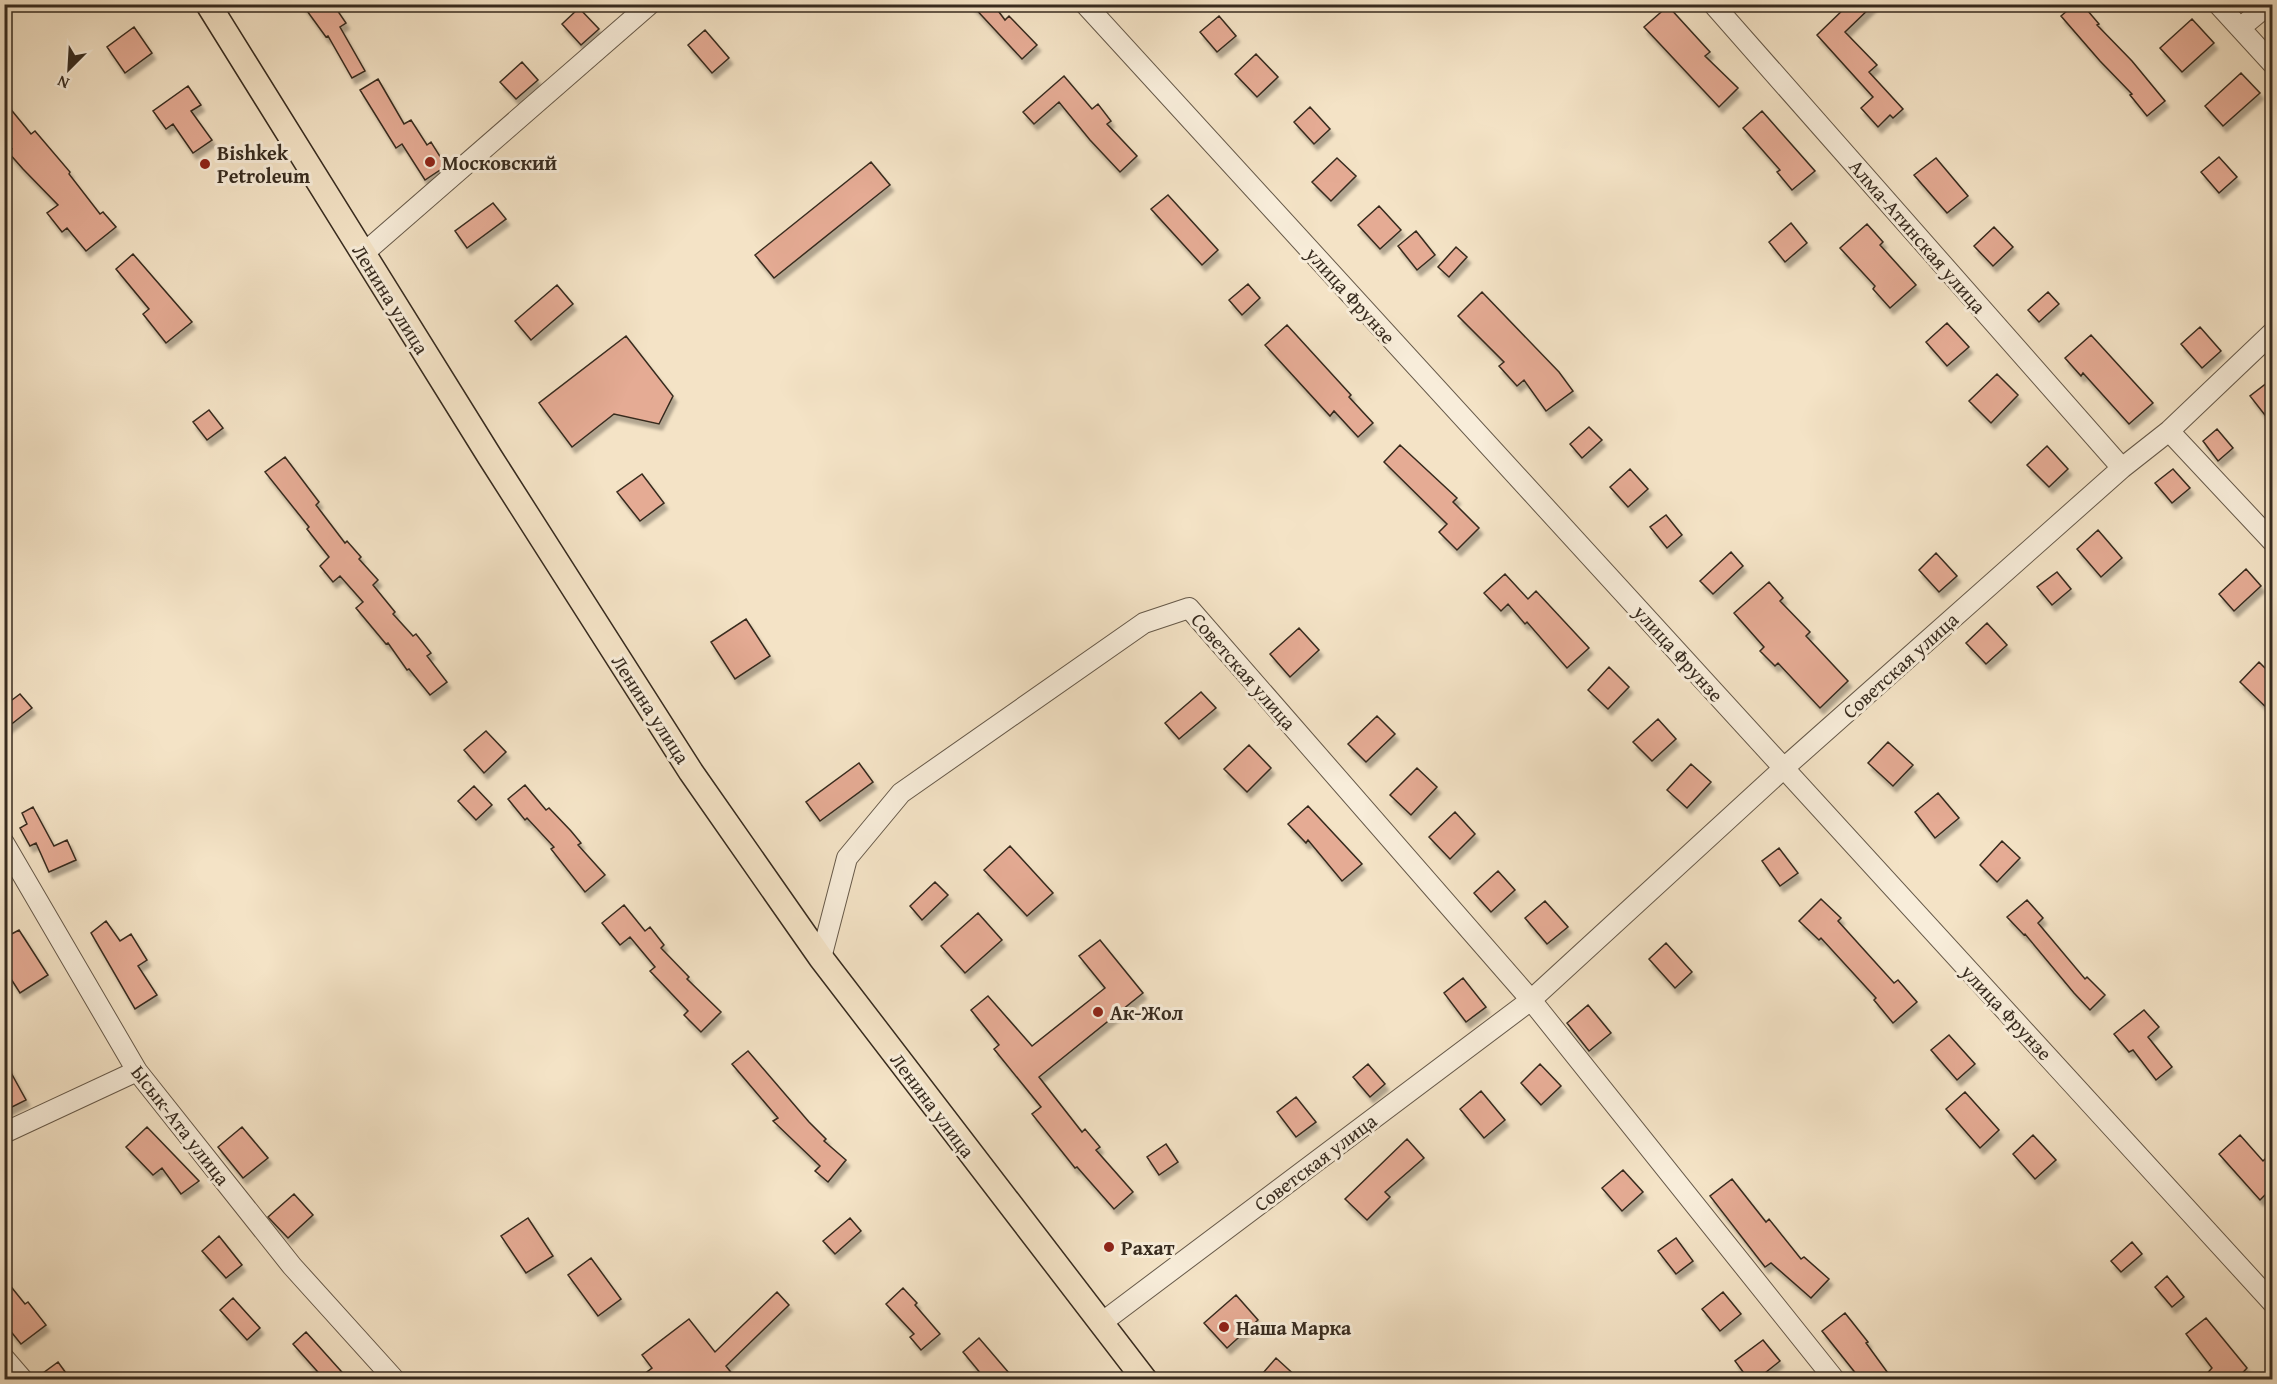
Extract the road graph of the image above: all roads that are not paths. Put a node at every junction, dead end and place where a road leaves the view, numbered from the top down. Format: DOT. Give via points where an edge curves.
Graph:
graph roads {
  1 [pos="208,4"];
  2 [pos="650,4"];
  3 [pos="1085,4"];
  4 [pos="1713,4"];
  5 [pos="2218,4"];
  6 [pos="2269,4"];
  7 [pos="2240,28"];
  8 [pos="2272,63"];
  9 [pos="364,253"];
  10 [pos="2272,333"];
  11 [pos="2169,431"];
  12 [pos="2122,468"];
  13 [pos="2272,541"];
  14 [pos="1784,768"];
  15 [pos="4,843"];
  16 [pos="821,958"];
  17 [pos="1531,1000"];
  18 [pos="138,1071"];
  19 [pos="4,1133"];
  20 [pos="2272,1302"];
  21 [pos="1100,1324"];
  22 [pos="4,1358"];
  23 [pos="23,1380"];
  24 [pos="395,1380"];
  25 [pos="1145,1380"];
  26 [pos="1835,1380"];
  1 -- 9 [label="main road, Ленина улица"];
  2 -- 9 [label="street"];
  3 -- 14 [label="street, улица Фрунзе"];
  4 -- 12 [label="street, Алма-Атинская улица"];
  5 -- 7 [label="street"];
  6 -- 7 [label="street"];
  7 -- 8 [label="street"];
  9 -- 16 [label="main road, Ленина улица" via="691,772"];
  10 -- 11 [label="street, Советская улица"];
  11 -- 12 [label="street, Советская улица"];
  11 -- 13 [label="street"];
  12 -- 14 [label="street, Советская улица"];
  14 -- 17 [label="street, Советская улица"];
  14 -- 20 [label="street, улица Фрунзе"];
  15 -- 18 [label="street, Ысык-Ата улица"];
  16 -- 17 [label="street, Советская улица" via="846,858 901,793 1144,623 1189,608"];
  16 -- 21 [label="main road, Ленина улица"];
  17 -- 21 [label="street, Советская улица"];
  17 -- 26 [label="street, Советская улица"];
  18 -- 19 [label="street"];
  18 -- 24 [label="street, Ысык-Ата улица" via="292,1266"];
  21 -- 25 [label="main road, Ленина улица"];
  22 -- 23 [label="street"];
}
